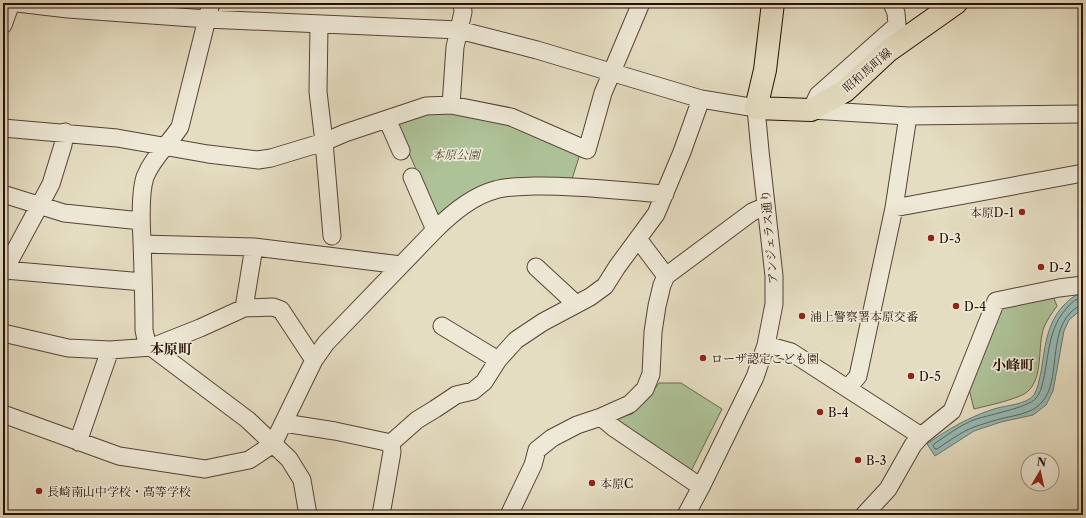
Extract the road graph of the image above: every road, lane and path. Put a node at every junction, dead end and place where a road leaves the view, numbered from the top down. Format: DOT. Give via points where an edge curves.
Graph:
graph roads {
  1 [pos="11,3"];
  2 [pos="17,3"];
  3 [pos="211,3"];
  4 [pos="462,3"];
  5 [pos="641,3"];
  6 [pos="772,3"];
  7 [pos="892,3"];
  8 [pos="954,3"];
  9 [pos="207,19"];
  10 [pos="3,25"];
  11 [pos="319,25"];
  12 [pos="459,30"];
  13 [pos="611,72"];
  14 [pos="701,99"];
  15 [pos="451,104"];
  16 [pos="756,108"];
  17 [pos="811,110"];
  18 [pos="1083,114"];
  19 [pos="908,116"];
  20 [pos="387,119"];
  21 [pos="3,128"];
  22 [pos="65,132"];
  23 [pos="324,142"];
  24 [pos="163,146"];
  25 [pos="401,152"];
  26 [pos="1083,173"];
  27 [pos="412,177"];
  28 [pos="3,194"];
  29 [pos="665,194"];
  30 [pos="40,206"];
  31 [pos="766,206"];
  32 [pos="894,208"];
  33 [pos="141,221"];
  34 [pos="435,230"];
  35 [pos="332,236"];
  36 [pos="638,239"];
  37 [pos="142,244"];
  38 [pos="254,247"];
  39 [pos="401,264"];
  40 [pos="536,267"];
  41 [pos="4,271"];
  42 [pos="666,276"];
  43 [pos="143,282"];
  44 [pos="1083,285"];
  45 [pos="576,304"];
  46 [pos="244,308"];
  47 [pos="442,326"];
  48 [pos="3,334"];
  49 [pos="766,345"];
  50 [pos="152,347"];
  51 [pos="110,350"];
  52 [pos="314,360"];
  53 [pos="498,360"];
  54 [pos="848,388"];
  55 [pos="3,414"];
  56 [pos="601,418"];
  57 [pos="284,423"];
  58 [pos="921,436"];
  59 [pos="78,442"];
  60 [pos="391,443"];
  61 [pos="273,444"];
  62 [pos="701,487"];
  63 [pos="308,515"];
  64 [pos="381,515"];
  65 [pos="509,515"];
  66 [pos="686,515"];
  67 [pos="864,515"];
  1 -- 10 [label="street"];
  2 -- 9 [label="street"];
  3 -- 9 [label="street"];
  4 -- 12 [label="street"];
  5 -- 13 [label="street"];
  6 -- 16 [label="main road" via="765,70"];
  7 -- 17 [label="street" via="897,25 818,95"];
  8 -- 17 [label="main road, 昭和馬町線" via="888,51 845,91"];
  9 -- 11 [label="street"];
  9 -- 24 [label="street" via="180,127"];
  11 -- 12 [label="street"];
  11 -- 23 [label="street" via="318,92"];
  12 -- 13 [label="street"];
  12 -- 15 [label="street"];
  13 -- 14 [label="street"];
  13 -- 15 [label="street" via="587,150 511,117"];
  14 -- 16 [label="street"];
  14 -- 29 [label="street"];
  15 -- 20 [label="street" via="426,106"];
  16 -- 17 [label="main road"];
  16 -- 31 [label="street, アンジェラス通り"];
  17 -- 19 [label="street"];
  18 -- 19 [label="street"];
  19 -- 32 [label="street"];
  20 -- 23 [label="street"];
  20 -- 25 [label="street"];
  21 -- 22 [label="street"];
  22 -- 24 [label="street"];
  22 -- 30 [label="street" via="51,184"];
  23 -- 24 [label="street" via="258,160"];
  23 -- 35 [label="street"];
  24 -- 33 [label="street" via="145,177"];
  26 -- 32 [label="street"];
  27 -- 34 [label="street"];
  28 -- 30 [label="street"];
  29 -- 34 [label="street" via="578,187 512,187 495,190 469,202"];
  29 -- 36 [label="street" via="656,214"];
  30 -- 33 [label="street" via="64,213"];
  30 -- 41 [label="street"];
  31 -- 42 [label="street" via="752,212"];
  31 -- 49 [label="street, アンジェラス通り" via="774,276 774,304"];
  32 -- 54 [label="street" via="858,376"];
  33 -- 37 [label="street"];
  34 -- 39 [label="street"];
  36 -- 42 [label="street"];
  36 -- 45 [label="street" via="605,286"];
  37 -- 38 [label="street"];
  37 -- 43 [label="street"];
  38 -- 39 [label="street"];
  38 -- 46 [label="street"];
  39 -- 52 [label="street"];
  40 -- 45 [label="street"];
  41 -- 43 [label="street"];
  42 -- 56 [label="street" via="657,306 651,374 645,389 630,404"];
  43 -- 50 [label="street" via="144,330 147,344"];
  44 -- 58 [label="street" via="996,301 952,411"];
  45 -- 53 [label="street" via="516,340"];
  46 -- 50 [label="street"];
  46 -- 52 [label="street" via="273,307 281,310"];
  47 -- 53 [label="street"];
  48 -- 51 [label="street" via="68,348"];
  49 -- 54 [label="street" via="791,352"];
  49 -- 62 [label="street, アンジェラス通り" via="755,377"];
  50 -- 51 [label="street"];
  50 -- 61 [label="street" via="248,420"];
  51 -- 59 [label="street"];
  52 -- 57 [label="street"];
  53 -- 60 [label="street" via="484,382 473,392 456,395 417,420"];
  54 -- 58 [label="street"];
  55 -- 59 [label="street"];
  56 -- 62 [label="street"];
  56 -- 65 [label="street" via="577,425 552,438 537,450"];
  57 -- 60 [label="street"];
  57 -- 61 [label="street"];
  58 -- 67 [label="street" via="913,444 888,489"];
  59 -- 61 [label="street" via="119,456 205,469 249,460"];
  60 -- 64 [label="street" via="392,452"];
  61 -- 63 [label="street" via="289,459 302,480"];
  62 -- 66 [label="street, アンジェラス通り"];
}
